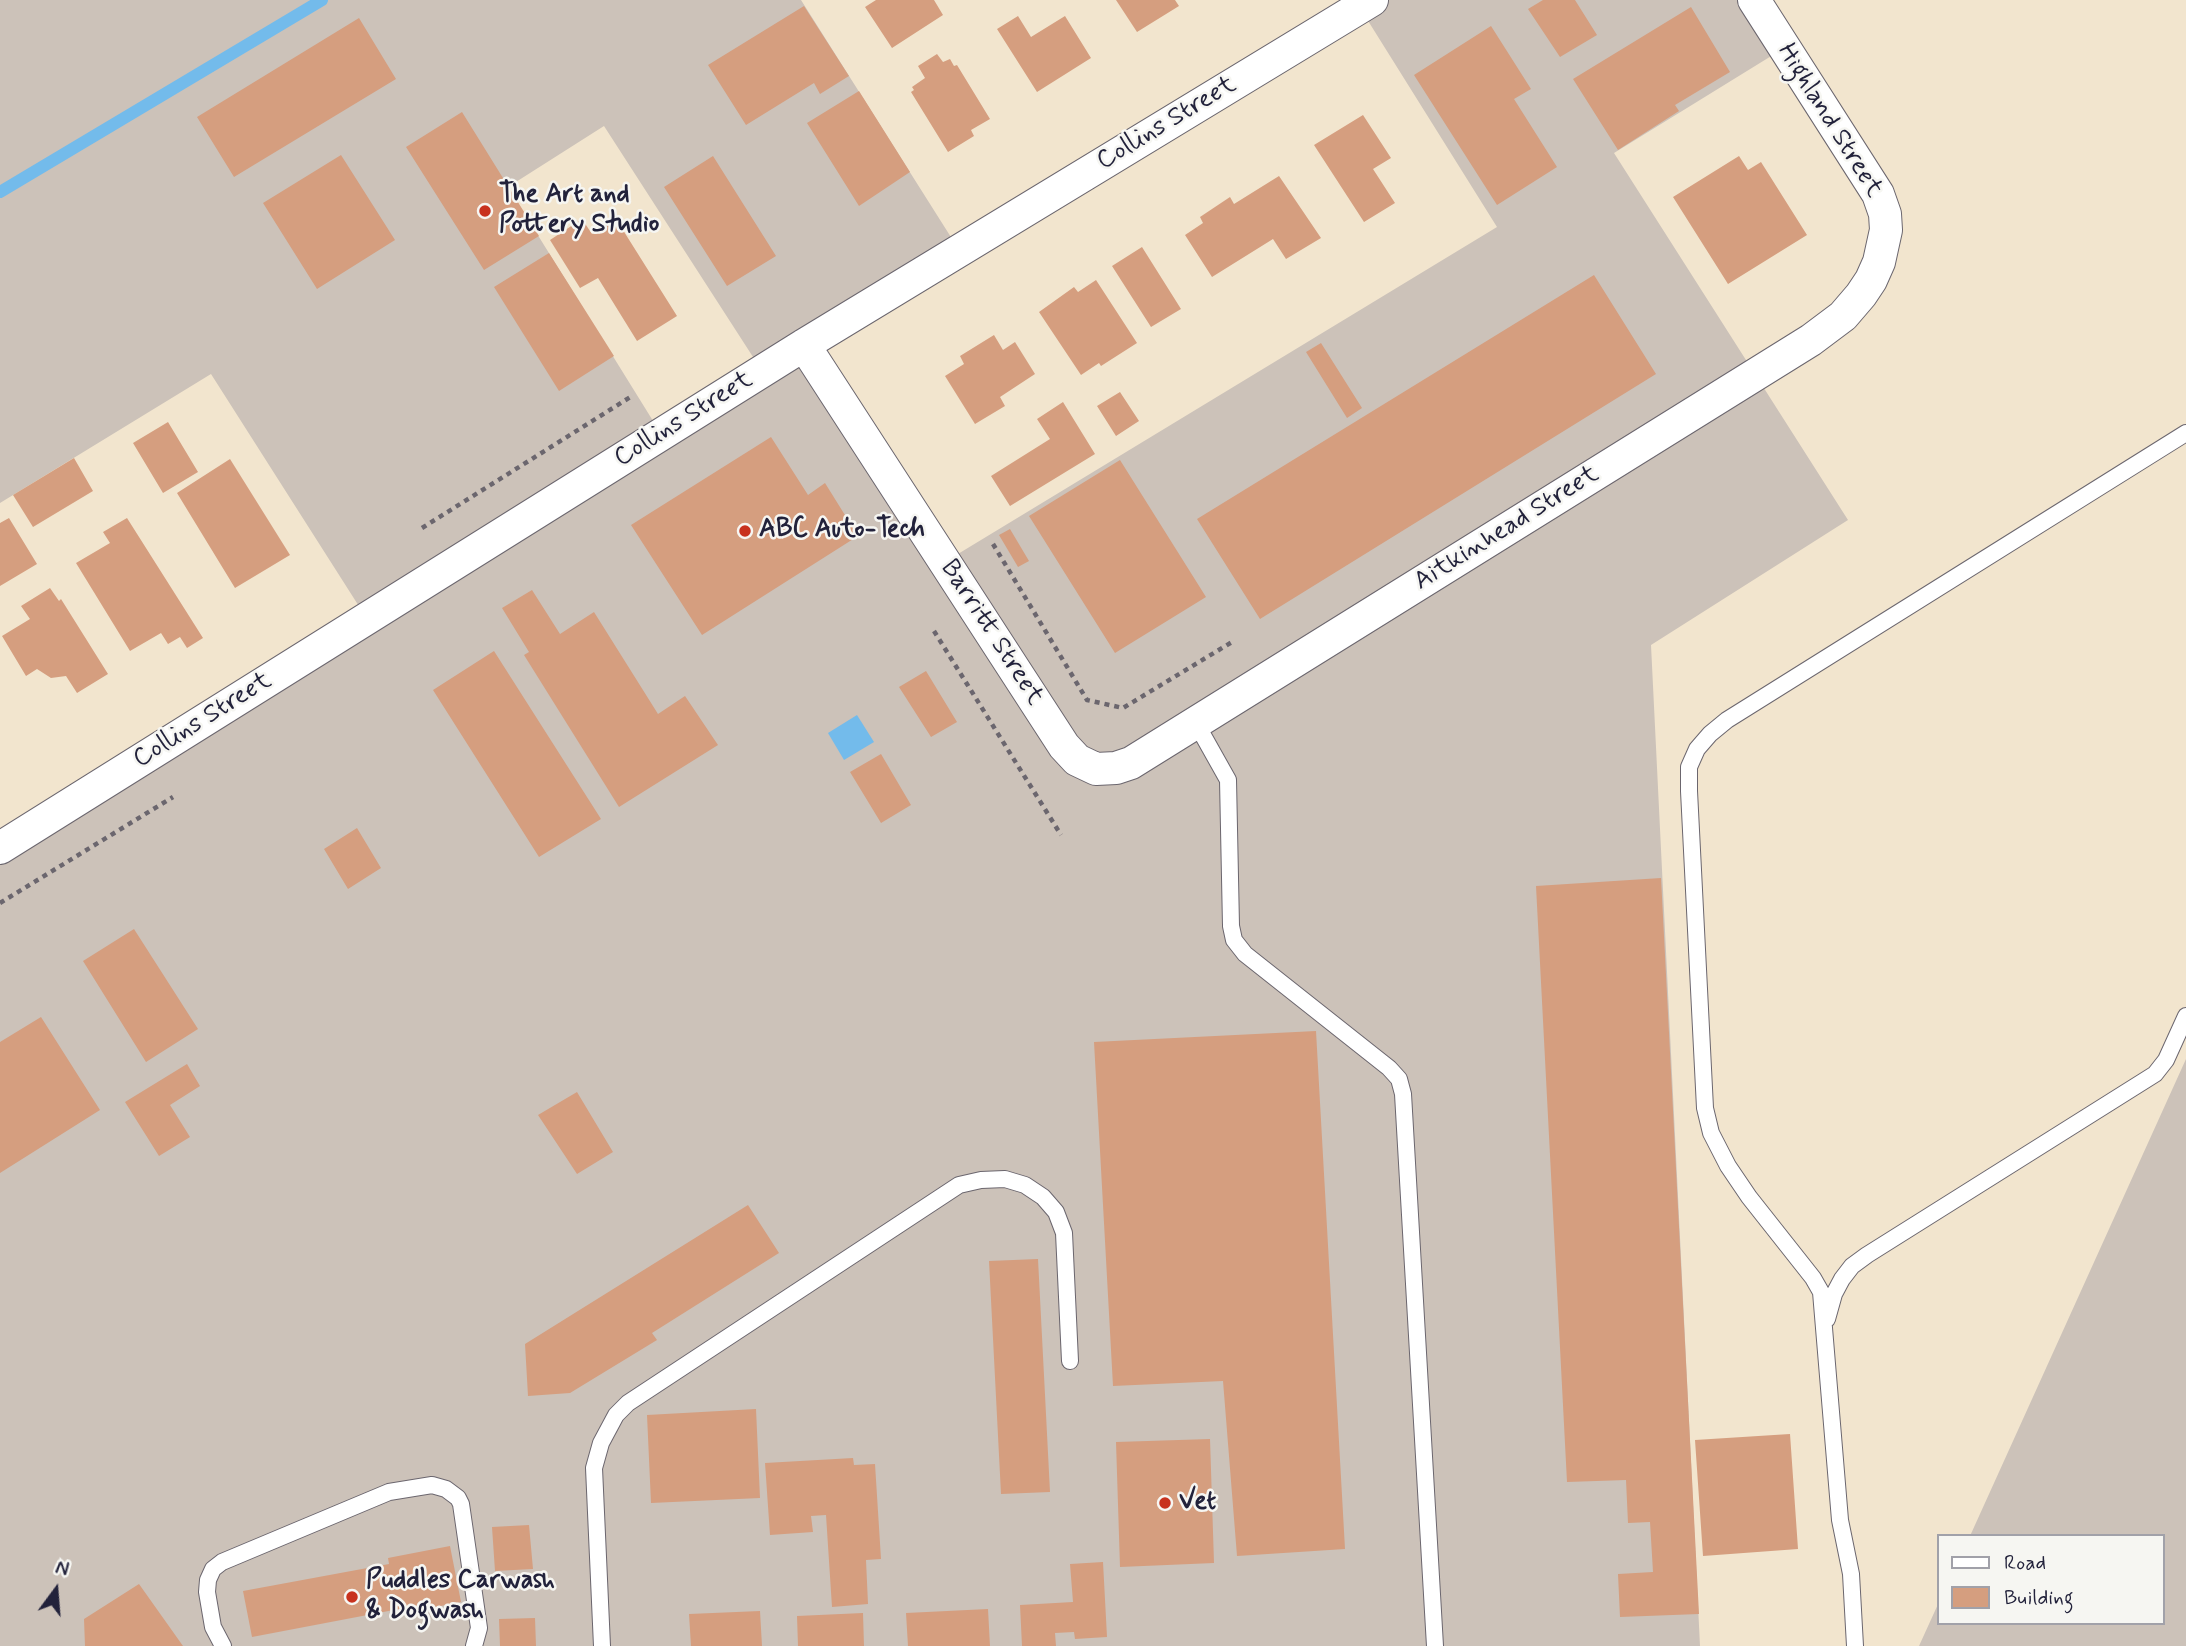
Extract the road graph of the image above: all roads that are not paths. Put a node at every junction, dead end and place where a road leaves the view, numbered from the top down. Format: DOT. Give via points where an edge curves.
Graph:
graph roads {
  1 [pos="1372,0"];
  2 [pos="1754,0"];
  3 [pos="1882,248"];
  4 [pos="804,345"];
  5 [pos="2186,433"];
  6 [pos="1196,723"];
  7 [pos="1096,769"];
  8 [pos="0,848"];
  9 [pos="2186,1016"];
  10 [pos="1825,1332"];
  11 [pos="1070,1361"];
  12 [pos="223,1646"];
  13 [pos="474,1646"];
  14 [pos="601,1646"];
  15 [pos="1435,1646"];
  16 [pos="1855,1646"];
  1 -- 4 [label="street, Collins Street"];
  2 -- 3 [label="street, Highland Street" via="1878,194 1885,214"];
  3 -- 6 [label="street, Aitkinhead Street" via="1861,295 1843,316 1811,340"];
  4 -- 7 [label="street, Barritt Street" via="1064,746 1077,760"];
  4 -- 8 [label="street, Collins Street"];
  5 -- 10 [label="lane" via="1727,720 1697,750 1689,767 1705,1108 1728,1166 1821,1292"];
  6 -- 7 [label="street, Aitkinhead Street" via="1131,763"];
  6 -- 15 [label="lane" via="1228,780 1234,940 1245,954 1389,1068 1399,1079 1403,1094"];
  9 -- 10 [label="lane" via="2155,1074 1853,1266 1834,1294"];
  10 -- 16 [label="lane"];
  11 -- 14 [label="lane" via="1064,1233 1056,1212 1025,1185 1005,1179 959,1185 616,1415 594,1468"];
  12 -- 13 [label="lane" via="213,1627 207,1592 208,1580 222,1562 389,1493 432,1485 446,1489 461,1504 479,1628"];
}
